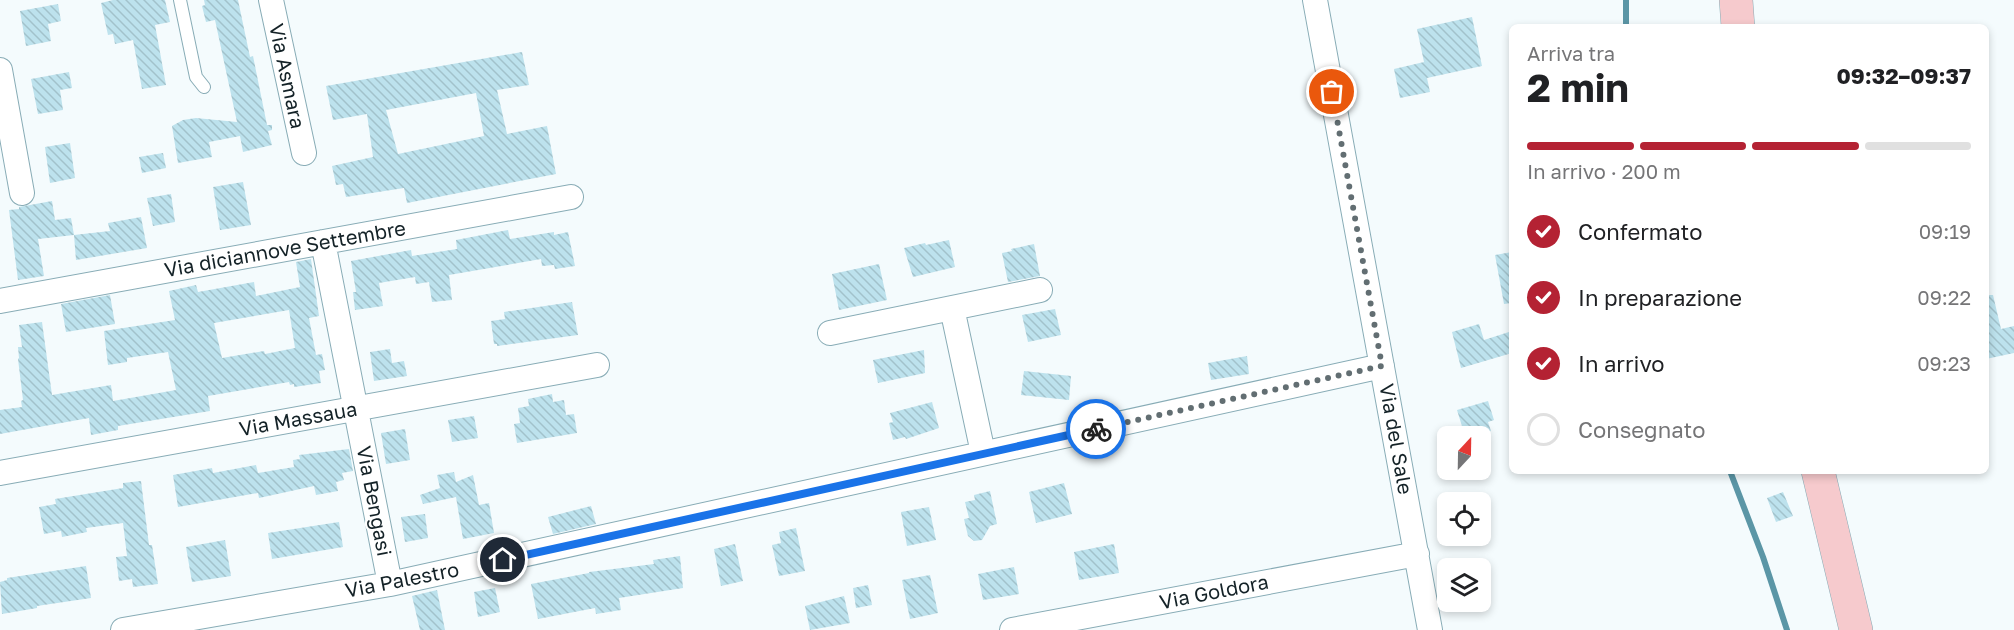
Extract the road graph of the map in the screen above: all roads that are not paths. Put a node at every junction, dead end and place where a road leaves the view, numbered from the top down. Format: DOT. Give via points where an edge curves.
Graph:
graph roads {
  1 [pos="180,0"];
  2 [pos="270,0"];
  3 [pos="1315,0"];
  4 [pos="1736,0"];
  5 [pos="1738,24"];
  6 [pos="0,70"];
  7 [pos="204,87"];
  8 [pos="304,153"];
  9 [pos="22,193"];
  10 [pos="571,197"];
  11 [pos="323,242"];
  12 [pos="1040,290"];
  13 [pos="0,301"];
  14 [pos="952,308"];
  15 [pos="830,333"];
  16 [pos="597,365"];
  17 [pos="1382,366"];
  18 [pos="356,408"];
  19 [pos="983,453"];
  20 [pos="0,473"];
  21 [pos="1819,474"];
  22 [pos="1417,554"];
  23 [pos="390,584"];
  24 [pos="123,630"];
  25 [pos="1012,630"];
  26 [pos="1431,630"];
  27 [pos="1856,630"];
  1 -- 7 [label="lane" via="196,77"];
  2 -- 8 [label="street, Via Asmara"];
  3 -- 17 [label="street, Via del Sale"];
  4 -- 5 [label="main road"];
  6 -- 9 [label="street"];
  10 -- 11 [label="street, Via diciannove Settembre"];
  11 -- 13 [label="street, Via diciannove Settembre"];
  11 -- 18 [label="street, Via Bengasi"];
  12 -- 14 [label="street"];
  14 -- 15 [label="street"];
  14 -- 19 [label="street"];
  16 -- 18 [label="street, Via Massaua"];
  17 -- 19 [label="street, Via Palestro"];
  17 -- 22 [label="street, Via del Sale"];
  18 -- 20 [label="street, Via Massaua"];
  18 -- 23 [label="street, Via Bengasi"];
  19 -- 23 [label="street, Via Palestro"];
  21 -- 27 [label="main road"];
  22 -- 25 [label="street, Via Goldora"];
  22 -- 26 [label="street, Via del Sale"];
  23 -- 24 [label="street, Via Palestro"];
}
